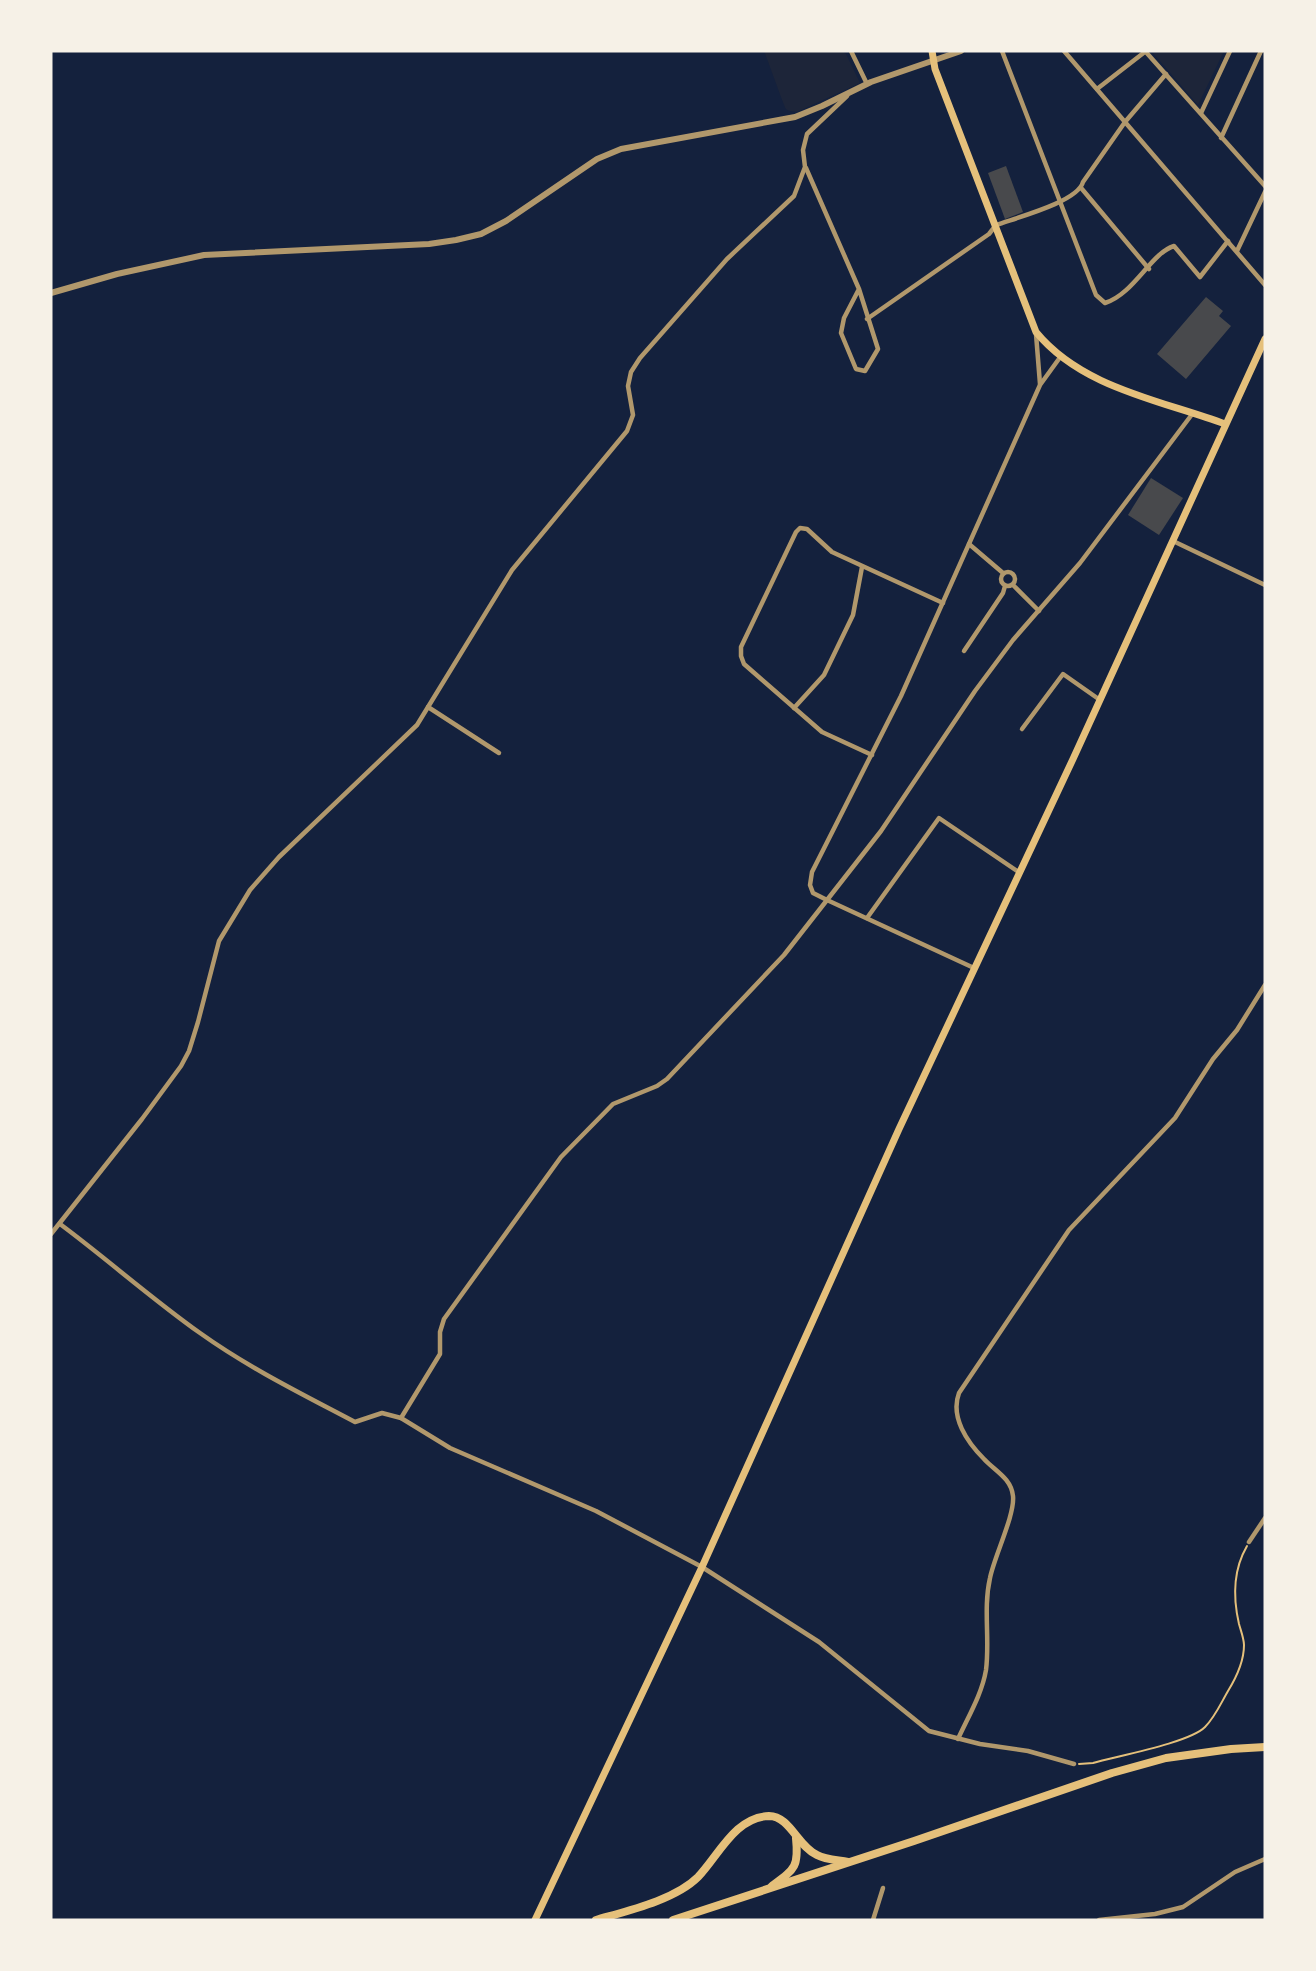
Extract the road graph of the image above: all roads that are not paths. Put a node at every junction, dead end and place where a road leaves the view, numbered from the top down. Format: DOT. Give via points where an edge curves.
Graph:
graph roads {
  1 [pos="851,51"];
  2 [pos="961,51"];
  3 [pos="1002,51"];
  4 [pos="1064,51"];
  5 [pos="1146,51"];
  6 [pos="1230,51"];
  7 [pos="1261,51"];
  8 [pos="932,55"];
  9 [pos="1166,74"];
  10 [pos="867,84"];
  11 [pos="1097,89"];
  12 [pos="849,93"];
  13 [pos="1200,113"];
  14 [pos="1125,122"];
  15 [pos="1221,138"];
  16 [pos="806,167"];
  17 [pos="1265,186"];
  18 [pos="1081,189"];
  19 [pos="1265,192"];
  20 [pos="1059,202"];
  21 [pos="996,225"];
  22 [pos="1228,241"];
  23 [pos="1237,251"];
  24 [pos="1149,269"];
  25 [pos="1265,285"];
  26 [pos="859,289"];
  27 [pos="51,293"];
  28 [pos="867,319"];
  29 [pos="1036,332"];
  30 [pos="1265,339"];
  31 [pos="1061,356"];
  32 [pos="1040,385"];
  33 [pos="1194,413"];
  34 [pos="1225,424"];
  35 [pos="1172,541"];
  36 [pos="969,544"];
  37 [pos="862,567"];
  38 [pos="1003,573"];
  39 [pos="1013,585"];
  40 [pos="1265,585"];
  41 [pos="1005,586"];
  42 [pos="943,603"];
  43 [pos="1038,611"];
  44 [pos="964,651"];
  45 [pos="1100,700"];
  46 [pos="428,707"];
  47 [pos="794,708"];
  48 [pos="1023,729"];
  49 [pos="499,753"];
  50 [pos="872,755"];
  51 [pos="1020,873"];
  52 [pos="827,900"];
  53 [pos="867,918"];
  54 [pos="975,968"];
  55 [pos="1265,985"];
  56 [pos="60,1223"];
  57 [pos="51,1234"];
  58 [pos="401,1418"];
  59 [pos="1265,1518"];
  60 [pos="1249,1542"];
  61 [pos="702,1567"];
  62 [pos="958,1740"];
  63 [pos="1265,1746"];
  64 [pos="1074,1764"];
  65 [pos="796,1838"];
  66 [pos="1265,1859"];
  67 [pos="851,1862"];
  68 [pos="883,1888"];
  69 [pos="765,1891"];
  70 [pos="535,1920"];
  71 [pos="596,1920"];
  72 [pos="673,1920"];
  73 [pos="873,1920"];
  74 [pos="1099,1920"];
  1 -- 10 [label="street"];
  2 -- 8 [label="street"];
  3 -- 20 [label="street"];
  4 -- 11 [label="street"];
  5 -- 9 [label="street"];
  5 -- 11 [label="street"];
  6 -- 13 [label="street"];
  7 -- 15 [label="street"];
  8 -- 10 [label="street"];
  8 -- 21 [label="main road"];
  9 -- 13 [label="street"];
  9 -- 14 [label="street"];
  10 -- 12 [label="street"];
  11 -- 14 [label="street"];
  12 -- 16 [label="street" via="807,134 803,150"];
  12 -- 27 [label="street" via="795,117 621,149 597,159 481,234 429,244 204,256 94,279"];
  13 -- 15 [label="street"];
  14 -- 18 [label="street"];
  14 -- 22 [label="street"];
  15 -- 17 [label="street"];
  16 -- 26 [label="street"];
  16 -- 46 [label="street" via="788,205 727,259 640,358 629,380 634,415 627,431 512,569"];
  18 -- 20 [label="street"];
  18 -- 24 [label="street"];
  19 -- 23 [label="street"];
  20 -- 21 [label="street"];
  20 -- 24 [label="street" via="1096,295 1105,303 1116,300"];
  21 -- 28 [label="street"];
  21 -- 29 [label="main road"];
  22 -- 23 [label="street"];
  22 -- 24 [label="street" via="1200,277 1174,246 1165,249"];
  23 -- 25 [label="street"];
  26 -- 28 [label="street"];
  26 -- 28 [label="street" via="841,333 856,369 865,371 878,349"];
  29 -- 31 [label="main road"];
  29 -- 32 [label="street"];
  30 -- 34 [label="main road"];
  31 -- 32 [label="street"];
  31 -- 33 [label="main road" via="1117,389"];
  32 -- 36 [label="street"];
  33 -- 34 [label="main road"];
  33 -- 43 [label="street"];
  34 -- 35 [label="main road"];
  35 -- 40 [label="street"];
  35 -- 45 [label="main road"];
  36 -- 38 [label="street"];
  36 -- 42 [label="street"];
  37 -- 42 [label="street"];
  37 -- 47 [label="street" via="853,615 824,675"];
  37 -- 47 [label="street" via="832,552 807,529 796,532 741,648 744,664"];
  38 -- 39 [label="street" via="1012,572"];
  38 -- 41 [label="street" via="1000,578"];
  39 -- 41 [label="street"];
  39 -- 43 [label="street"];
  41 -- 44 [label="street"];
  42 -- 50 [label="street"];
  43 -- 52 [label="street" via="975,691 881,831"];
  45 -- 48 [label="street" via="1063,674"];
  45 -- 51 [label="main road"];
  46 -- 49 [label="street"];
  46 -- 56 [label="street" via="408,736 250,890 219,941 181,1066"];
  47 -- 50 [label="street" via="822,733"];
  50 -- 52 [label="street" via="812,872 814,893"];
  51 -- 53 [label="street" via="939,818"];
  51 -- 54 [label="main road"];
  52 -- 53 [label="street"];
  52 -- 58 [label="street" via="784,955 667,1079 613,1104 561,1157 444,1319 440,1354"];
  53 -- 54 [label="street"];
  54 -- 61 [label="main road"];
  55 -- 62 [label="street" via="1175,1118 1069,1230 959,1393 957,1417 984,1459 1010,1483 1013,1498 986,1600 984,1682"];
  56 -- 57 [label="street"];
  56 -- 58 [label="street" via="236,1358 355,1422 382,1413"];
  58 -- 61 [label="street" via="450,1448 596,1511"];
  59 -- 60 [label="street"];
  61 -- 62 [label="street" via="819,1642 929,1731"];
  61 -- 70 [label="main road"];
  62 -- 64 [label="street"];
  63 -- 67 [label="main road" via="1166,1758 1112,1773"];
  65 -- 67 [label="main road" via="814,1855"];
  65 -- 69 [label="main road" via="798,1860 791,1872"];
  65 -- 71 [label="main road" via="786,1823 772,1816 753,1818 735,1831 697,1878 681,1890"];
  66 -- 74 [label="street" via="1235,1872 1183,1907"];
  67 -- 69 [label="main road"];
  68 -- 73 [label="street"];
  69 -- 72 [label="main road"];
}
